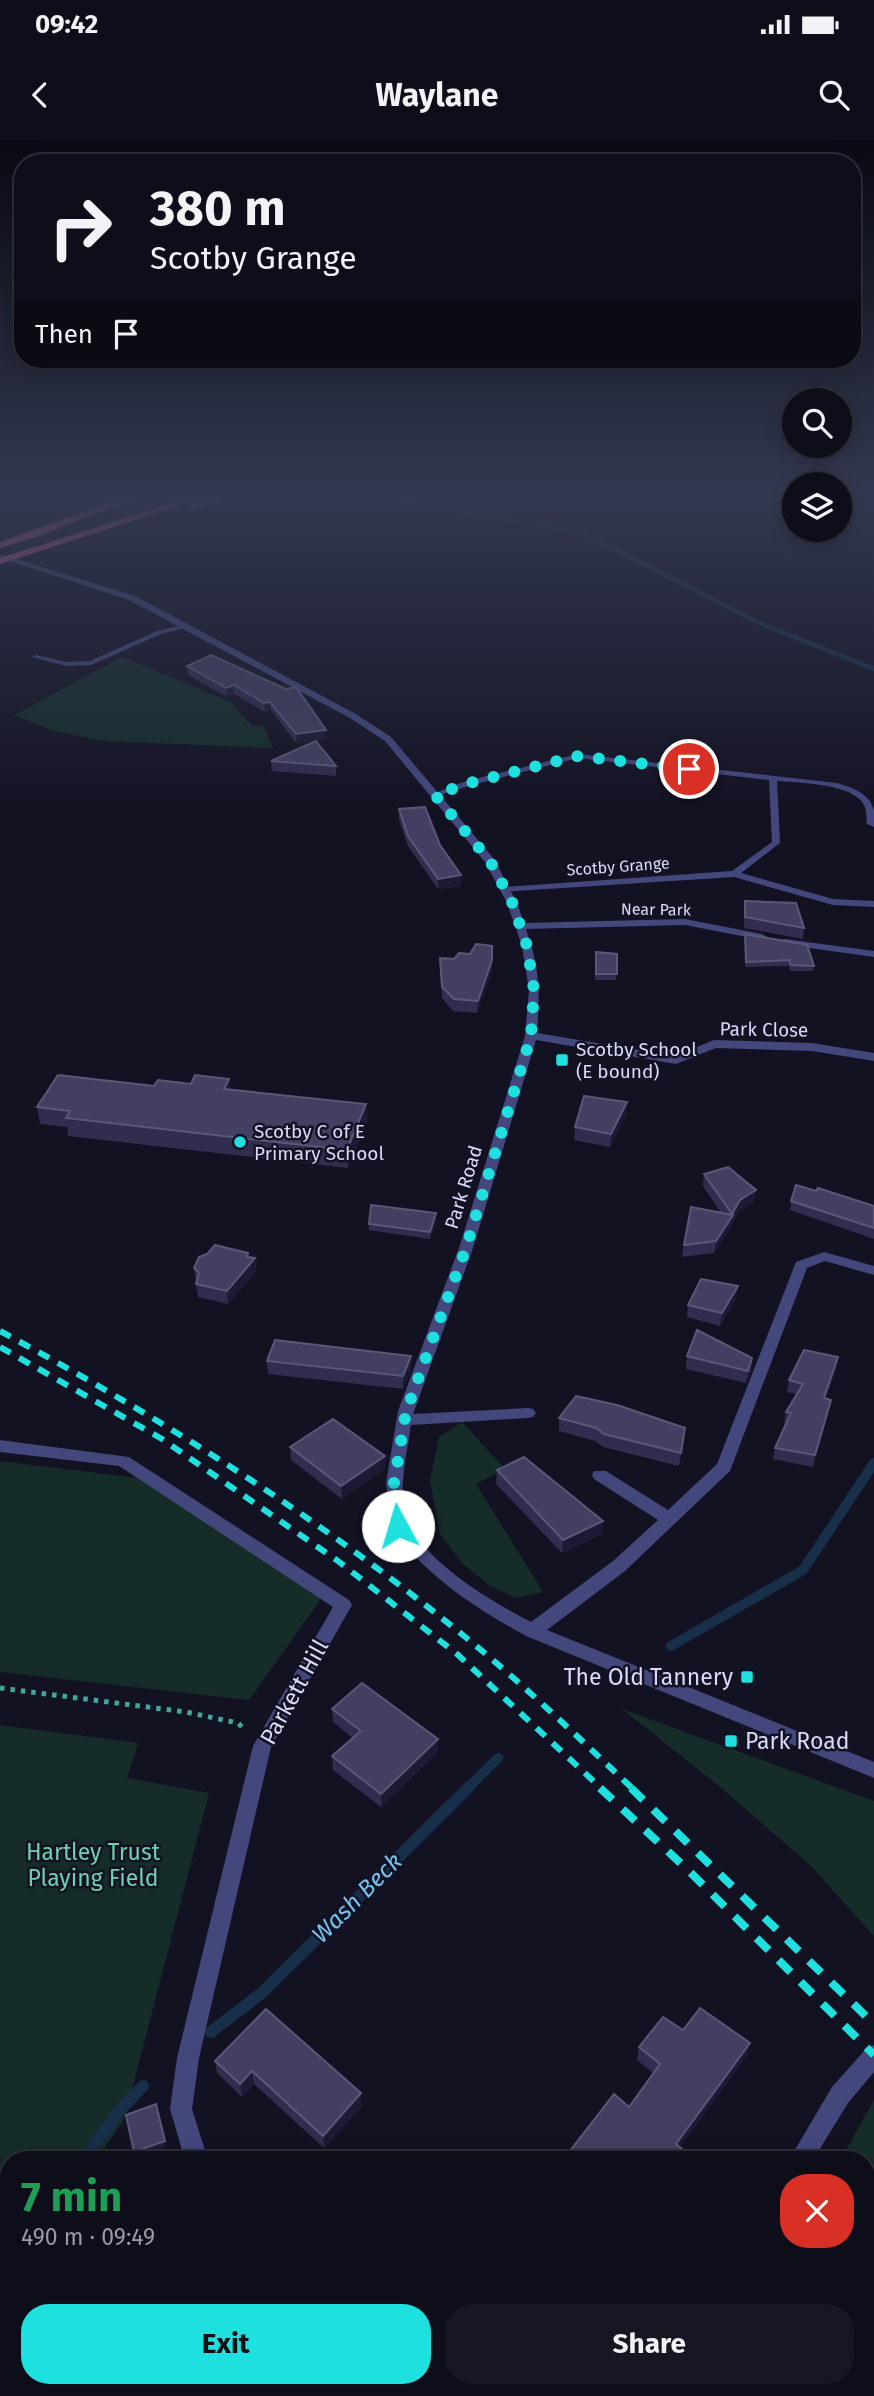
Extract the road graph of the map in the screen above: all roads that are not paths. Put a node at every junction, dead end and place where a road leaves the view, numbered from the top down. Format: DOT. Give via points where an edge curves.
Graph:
graph roads {
  1 [pos="138,601"];
  2 [pos="187,626"];
  3 [pos="36,657"];
  4 [pos="772,778"];
  5 [pos="435,795"];
  6 [pos="874,824"];
  7 [pos="734,874"];
  8 [pos="505,890"];
  9 [pos="874,904"];
  10 [pos="520,926"];
  11 [pos="874,954"];
  12 [pos="531,1036"];
  13 [pos="874,1057"];
  14 [pos="874,1271"];
  15 [pos="528,1413"];
  16 [pos="404,1420"];
  17 [pos="0,1446"];
  18 [pos="600,1475"];
  19 [pos="669,1519"];
  20 [pos="532,1631"];
  21 [pos="874,1770"];
  22 [pos="874,2056"];
  23 [pos="194,2151"];
  24 [pos="806,2151"];
  1 -- 2 [label="street, Park Road"];
  2 -- 3 [label="lane" via="159,632 91,663"];
  2 -- 5 [label="street, Park Road" via="388,739"];
  4 -- 5 [label="lane" via="578,756"];
  4 -- 6 [label="lane" via="834,785 861,796"];
  4 -- 7 [label="lane" via="776,843"];
  5 -- 8 [label="street, Park Road" via="490,861"];
  7 -- 8 [label="lane, Scotby Grange"];
  7 -- 9 [label="lane, Scotby Grange" via="833,902"];
  8 -- 10 [label="street, Park Road"];
  10 -- 11 [label="street, Near Park" via="685,922"];
  10 -- 12 [label="street, Park Road" via="534,990"];
  12 -- 13 [label="street, Park Close" via="676,1060 714,1044 812,1047"];
  12 -- 16 [label="street, Park Road" via="466,1248"];
  14 -- 19 [label="street" via="824,1256 801,1265 724,1467"];
  15 -- 16 [label="street"];
  16 -- 20 [label="street, Park Road" via="394,1483 398,1526 446,1577"];
  17 -- 23 [label="street, Parkett Hill" via="123,1461 343,1605 262,1746 188,2058 181,2109"];
  18 -- 19 [label="street"];
  19 -- 20 [label="street" via="619,1566"];
  20 -- 21 [label="street, Park Road"];
  22 -- 24 [label="street" via="840,2095"];
}
